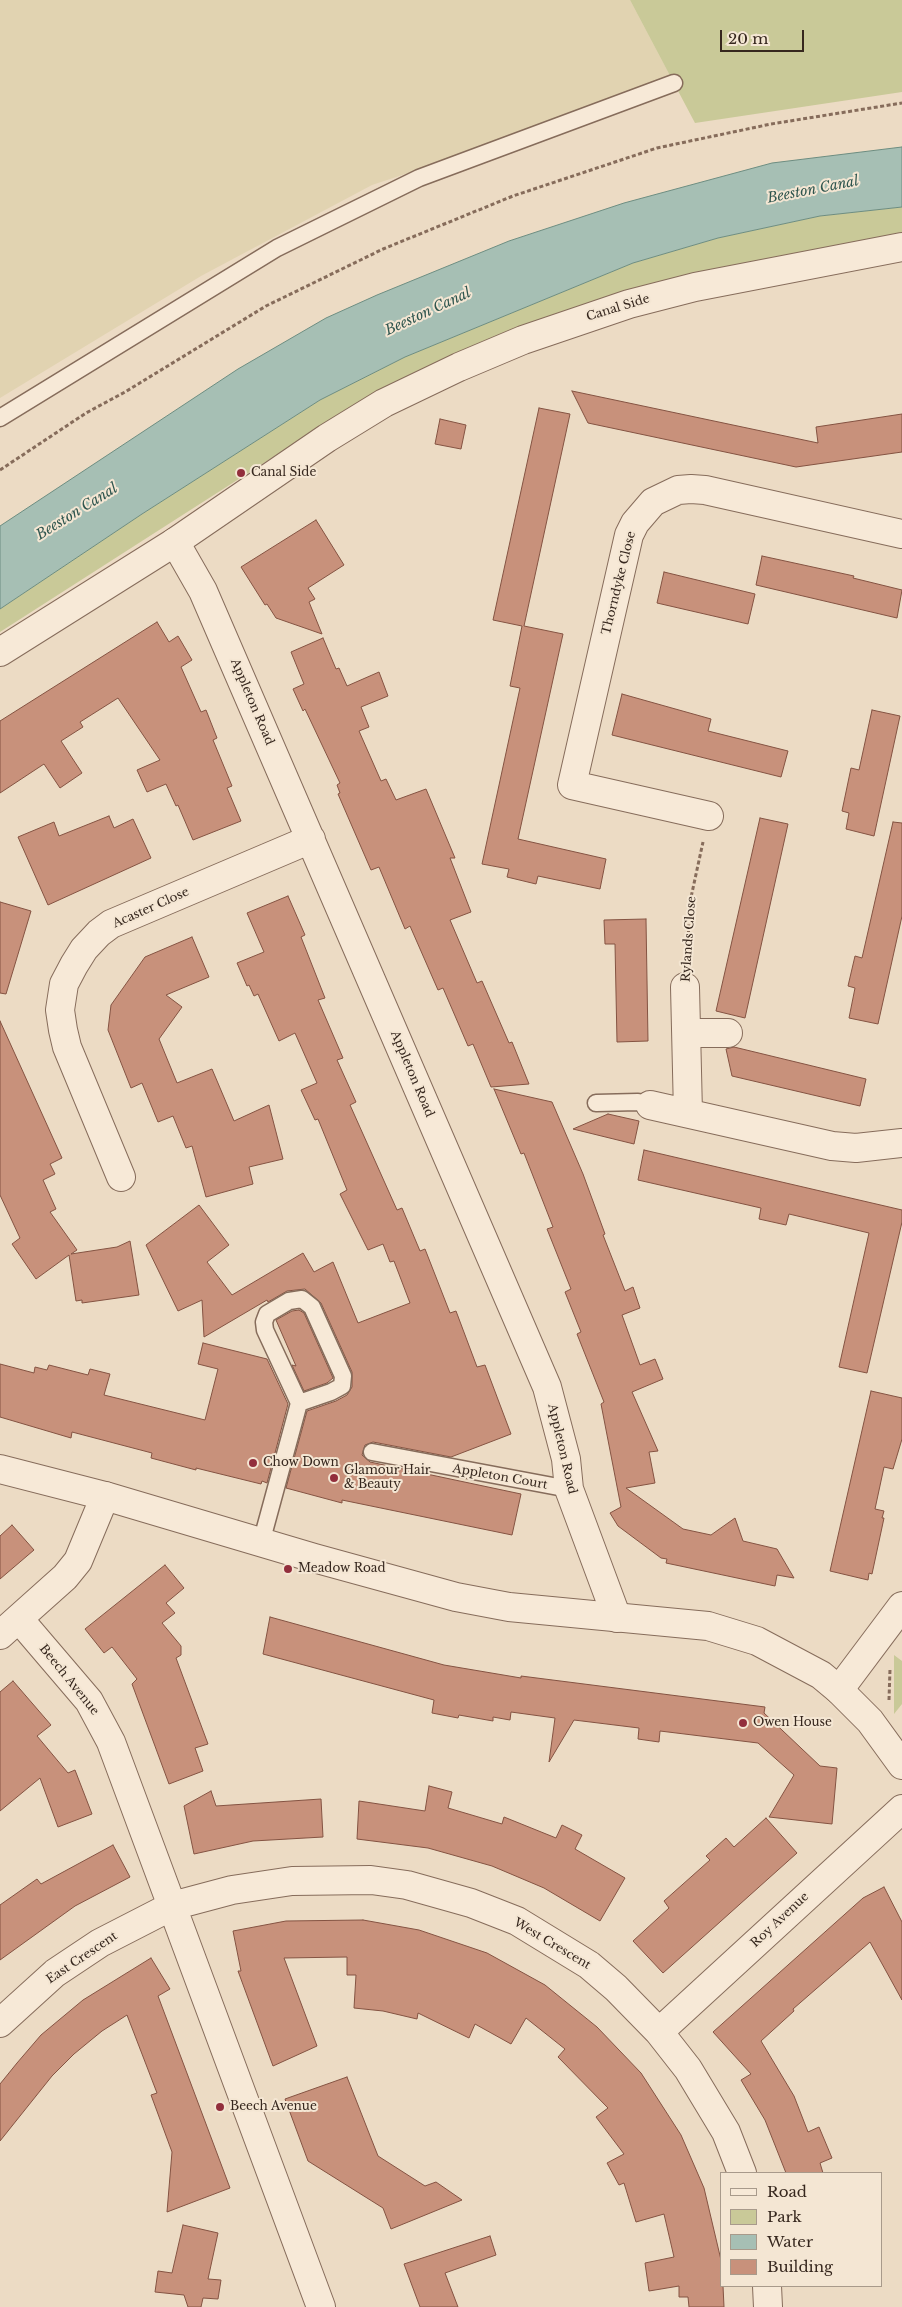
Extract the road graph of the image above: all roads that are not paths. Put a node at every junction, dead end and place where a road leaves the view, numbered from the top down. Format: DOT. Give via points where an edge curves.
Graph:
graph roads {
  1 [pos="674,83"];
  2 [pos="902,247"];
  3 [pos="0,418"];
  4 [pos="902,534"];
  5 [pos="175,542"];
  6 [pos="0,652"];
  7 [pos="709,816"];
  8 [pos="311,839"];
  9 [pos="685,987"];
  10 [pos="687,1033"];
  11 [pos="728,1033"];
  12 [pos="596,1103"];
  13 [pos="650,1104"];
  14 [pos="688,1113"];
  15 [pos="902,1143"];
  16 [pos="121,1176"];
  17 [pos="299,1403"];
  18 [pos="372,1452"];
  19 [pos="0,1469"];
  20 [pos="570,1489"];
  21 [pos="105,1496"];
  22 [pos="261,1543"];
  23 [pos="902,1606"];
  24 [pos="617,1618"];
  25 [pos="9,1627"];
  26 [pos="839,1690"];
  27 [pos="895,1754"];
  28 [pos="902,1809"];
  29 [pos="172,1906"];
  30 [pos="0,2023"];
  31 [pos="659,2032"];
  32 [pos="742,2172"];
  33 [pos="767,2287"];
  34 [pos="321,2307"];
  35 [pos="768,2307"];
  1 -- 3 [label="lane" via="419,178 277,248"];
  2 -- 5 [label="street, Canal Side" via="695,287 629,304 523,340 384,403"];
  4 -- 7 [label="street, Thorndyke Close" via="691,489 678,490 653,502 635,523 629,534 572,785"];
  5 -- 6 [label="street, Canal Side"];
  5 -- 8 [label="street, Appleton Road" via="203,591"];
  8 -- 16 [label="street, Acaster Close" via="112,924 84,949 74,964 64,984 60,1010 63,1030 67,1047"];
  8 -- 20 [label="street, Appleton Road" via="547,1386 566,1459"];
  9 -- 10 [label="street, Rylands Close"];
  10 -- 11 [label="street"];
  10 -- 14 [label="street, Rylands Close"];
  12 -- 13 [label="lane"];
  13 -- 14 [label="street"];
  14 -- 15 [label="street" via="832,1146 856,1148"];
  17 -- 17 [label="lane" via="264,1322 267,1314 289,1301 302,1299 312,1307 343,1376 342,1386"];
  17 -- 22 [label="lane"];
  18 -- 20 [label="lane, Appleton Court"];
  19 -- 21 [label="street"];
  20 -- 24 [label="street, Appleton Road"];
  21 -- 22 [label="street"];
  21 -- 25 [label="street" via="78,1561 65,1578"];
  22 -- 24 [label="street" via="456,1597 508,1607"];
  23 -- 26 [label="street"];
  24 -- 26 [label="street" via="675,1622 725,1631 757,1641 821,1675"];
  25 -- 29 [label="street, Beech Avenue" via="89,1702 104,1726"];
  26 -- 27 [label="street" via="870,1721"];
  28 -- 31 [label="street, Roy Avenue"];
  29 -- 30 [label="street, East Crescent" via="100,1942 55,1973"];
  29 -- 31 [label="street, West Crescent" via="232,1890 292,1881 371,1880 442,1893 517,1921 589,1965"];
  29 -- 34 [label="street, Beech Avenue"];
  31 -- 32 [label="street, West Crescent" via="709,2100"];
  33 -- 35 [label="street"];
}
